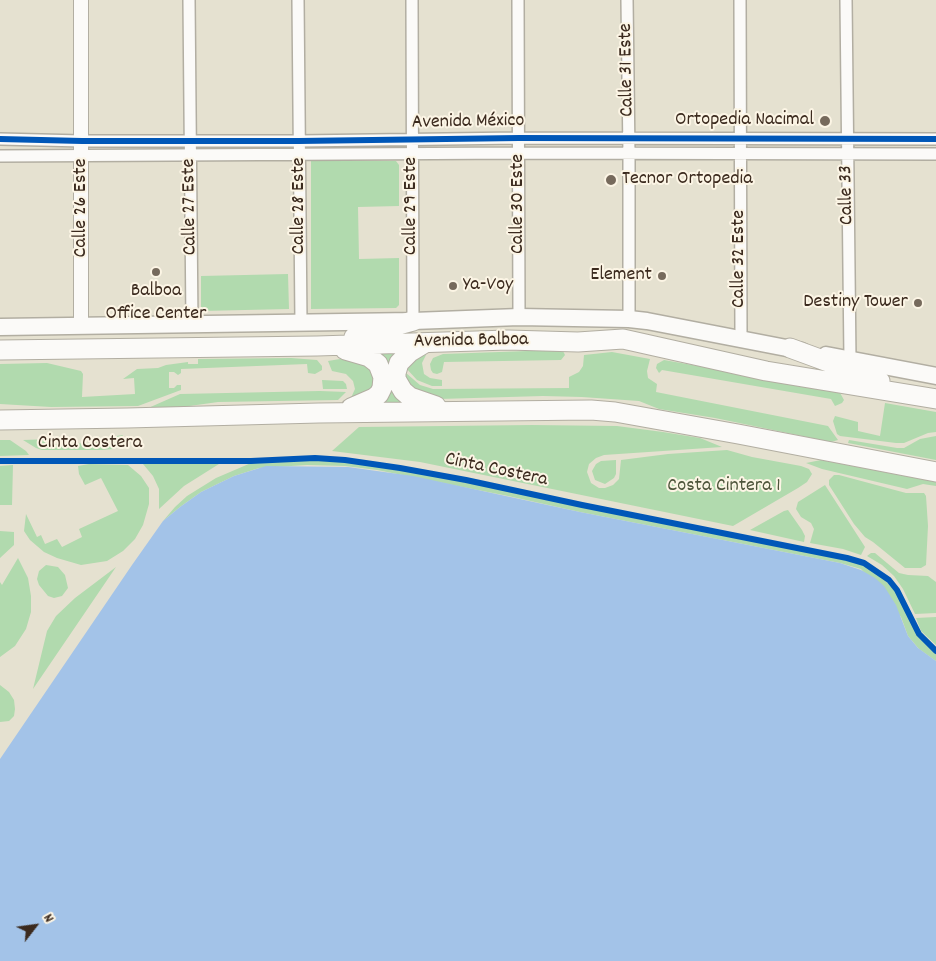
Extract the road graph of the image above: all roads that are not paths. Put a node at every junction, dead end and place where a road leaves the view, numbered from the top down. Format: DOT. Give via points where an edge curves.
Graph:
graph roads {
  1 [pos="82,0"];
  2 [pos="189,0"];
  3 [pos="298,0"];
  4 [pos="412,0"];
  5 [pos="518,0"];
  6 [pos="628,0"];
  7 [pos="740,0"];
  8 [pos="846,0"];
  9 [pos="519,138"];
  10 [pos="629,138"];
  11 [pos="848,138"];
  12 [pos="0,139"];
  13 [pos="936,139"];
  14 [pos="190,140"];
  15 [pos="412,140"];
  16 [pos="740,140"];
  17 [pos="82,141"];
  18 [pos="299,141"];
  19 [pos="519,153"];
  20 [pos="848,153"];
  21 [pos="300,154"];
  22 [pos="412,154"];
  23 [pos="629,154"];
  24 [pos="739,154"];
  25 [pos="936,154"];
  26 [pos="82,155"];
  27 [pos="190,155"];
  28 [pos="0,156"];
  29 [pos="519,317"];
  30 [pos="628,320"];
  31 [pos="413,321"];
  32 [pos="301,323"];
  33 [pos="192,324"];
  34 [pos="81,326"];
  35 [pos="0,327"];
  36 [pos="741,339"];
  37 [pos="426,342"];
  38 [pos="326,345"];
  39 [pos="790,348"];
  40 [pos="0,350"];
  41 [pos="850,360"];
  42 [pos="936,376"];
  43 [pos="916,395"];
  44 [pos="936,399"];
  45 [pos="454,410"];
  46 [pos="335,412"];
  47 [pos="0,420"];
  48 [pos="936,472"];
  1 -- 17 [label="street, Calle 26 Este"];
  2 -- 14 [label="street, Calle 27 Este"];
  3 -- 18 [label="street, Calle 28 Este"];
  4 -- 15 [label="street, Calle 29 Este"];
  5 -- 9 [label="street, Calle 30 Este"];
  6 -- 10 [label="street, Calle 31 Este"];
  7 -- 16 [label="street, Calle 32 Este"];
  8 -- 11 [label="street, Calle 33"];
  9 -- 10 [label="street, Avenida México"];
  9 -- 15 [label="street, Avenida México"];
  9 -- 19 [label="street, Calle 30 Este"];
  10 -- 16 [label="street, Avenida México"];
  10 -- 23 [label="street, Calle 31 Este"];
  11 -- 13 [label="street, Avenida México"];
  11 -- 16 [label="street, Avenida México"];
  11 -- 20 [label="street, Calle 33"];
  12 -- 17 [label="street, Avenida México"];
  14 -- 17 [label="street, Avenida México"];
  14 -- 18 [label="street, Avenida México"];
  14 -- 27 [label="street, Calle 27 Este"];
  15 -- 18 [label="street, Avenida México"];
  15 -- 22 [label="street, Calle 29 Este"];
  16 -- 24 [label="street, Calle 32 Este"];
  17 -- 26 [label="street, Calle 26 Este"];
  18 -- 21 [label="street, Calle 28 Este"];
  19 -- 22 [label="street, Avenida México"];
  19 -- 23 [label="street, Avenida México"];
  19 -- 29 [label="street, Calle 30 Este"];
  20 -- 24 [label="street, Avenida México"];
  20 -- 25 [label="street, Avenida México"];
  20 -- 41 [label="street, Calle 33"];
  21 -- 22 [label="street, Avenida México"];
  21 -- 27 [label="street, Avenida México"];
  21 -- 32 [label="street, Calle 28 Este"];
  22 -- 31 [label="street, Calle 29 Este"];
  23 -- 24 [label="street, Avenida México"];
  23 -- 30 [label="street, Calle 31 Este"];
  24 -- 36 [label="street, Calle 32 Este"];
  26 -- 27 [label="street, Avenida México"];
  26 -- 28 [label="street, Avenida México"];
  26 -- 34 [label="street, Calle 26 Este"];
  27 -- 33 [label="street, Calle 27 Este"];
  29 -- 30 [label="main road, Avenida Balboa"];
  29 -- 31 [label="main road, Avenida Balboa"];
  30 -- 36 [label="main road, Avenida Balboa"];
  31 -- 32 [label="main road, Avenida Balboa"];
  31 -- 38 [label="highway"];
  32 -- 33 [label="main road, Avenida Balboa"];
  33 -- 34 [label="main road, Avenida Balboa"];
  34 -- 35 [label="main road, Avenida Balboa"];
  36 -- 39 [label="main road, Avenida Balboa"];
  37 -- 38 [label="highway, Avenida Balboa"];
  37 -- 43 [label="highway, Avenida Balboa" via="623,339 766,371"];
  37 -- 45 [label="highway" via="399,363 396,373 399,385 415,399"];
  38 -- 40 [label="highway, Avenida Balboa"];
  38 -- 46 [label="highway" via="369,357 378,364 383,377 382,388 374,398"];
  39 -- 41 [label="main road, Avenida Balboa"];
  39 -- 43 [label="highway"];
  41 -- 42 [label="main road, Avenida Balboa"];
  43 -- 44 [label="highway, Avenida Balboa"];
  45 -- 46 [label="highway, Cinta Costera"];
  45 -- 48 [label="highway, Cinta Costera" via="615,412"];
  46 -- 47 [label="highway, Cinta Costera"];
}
